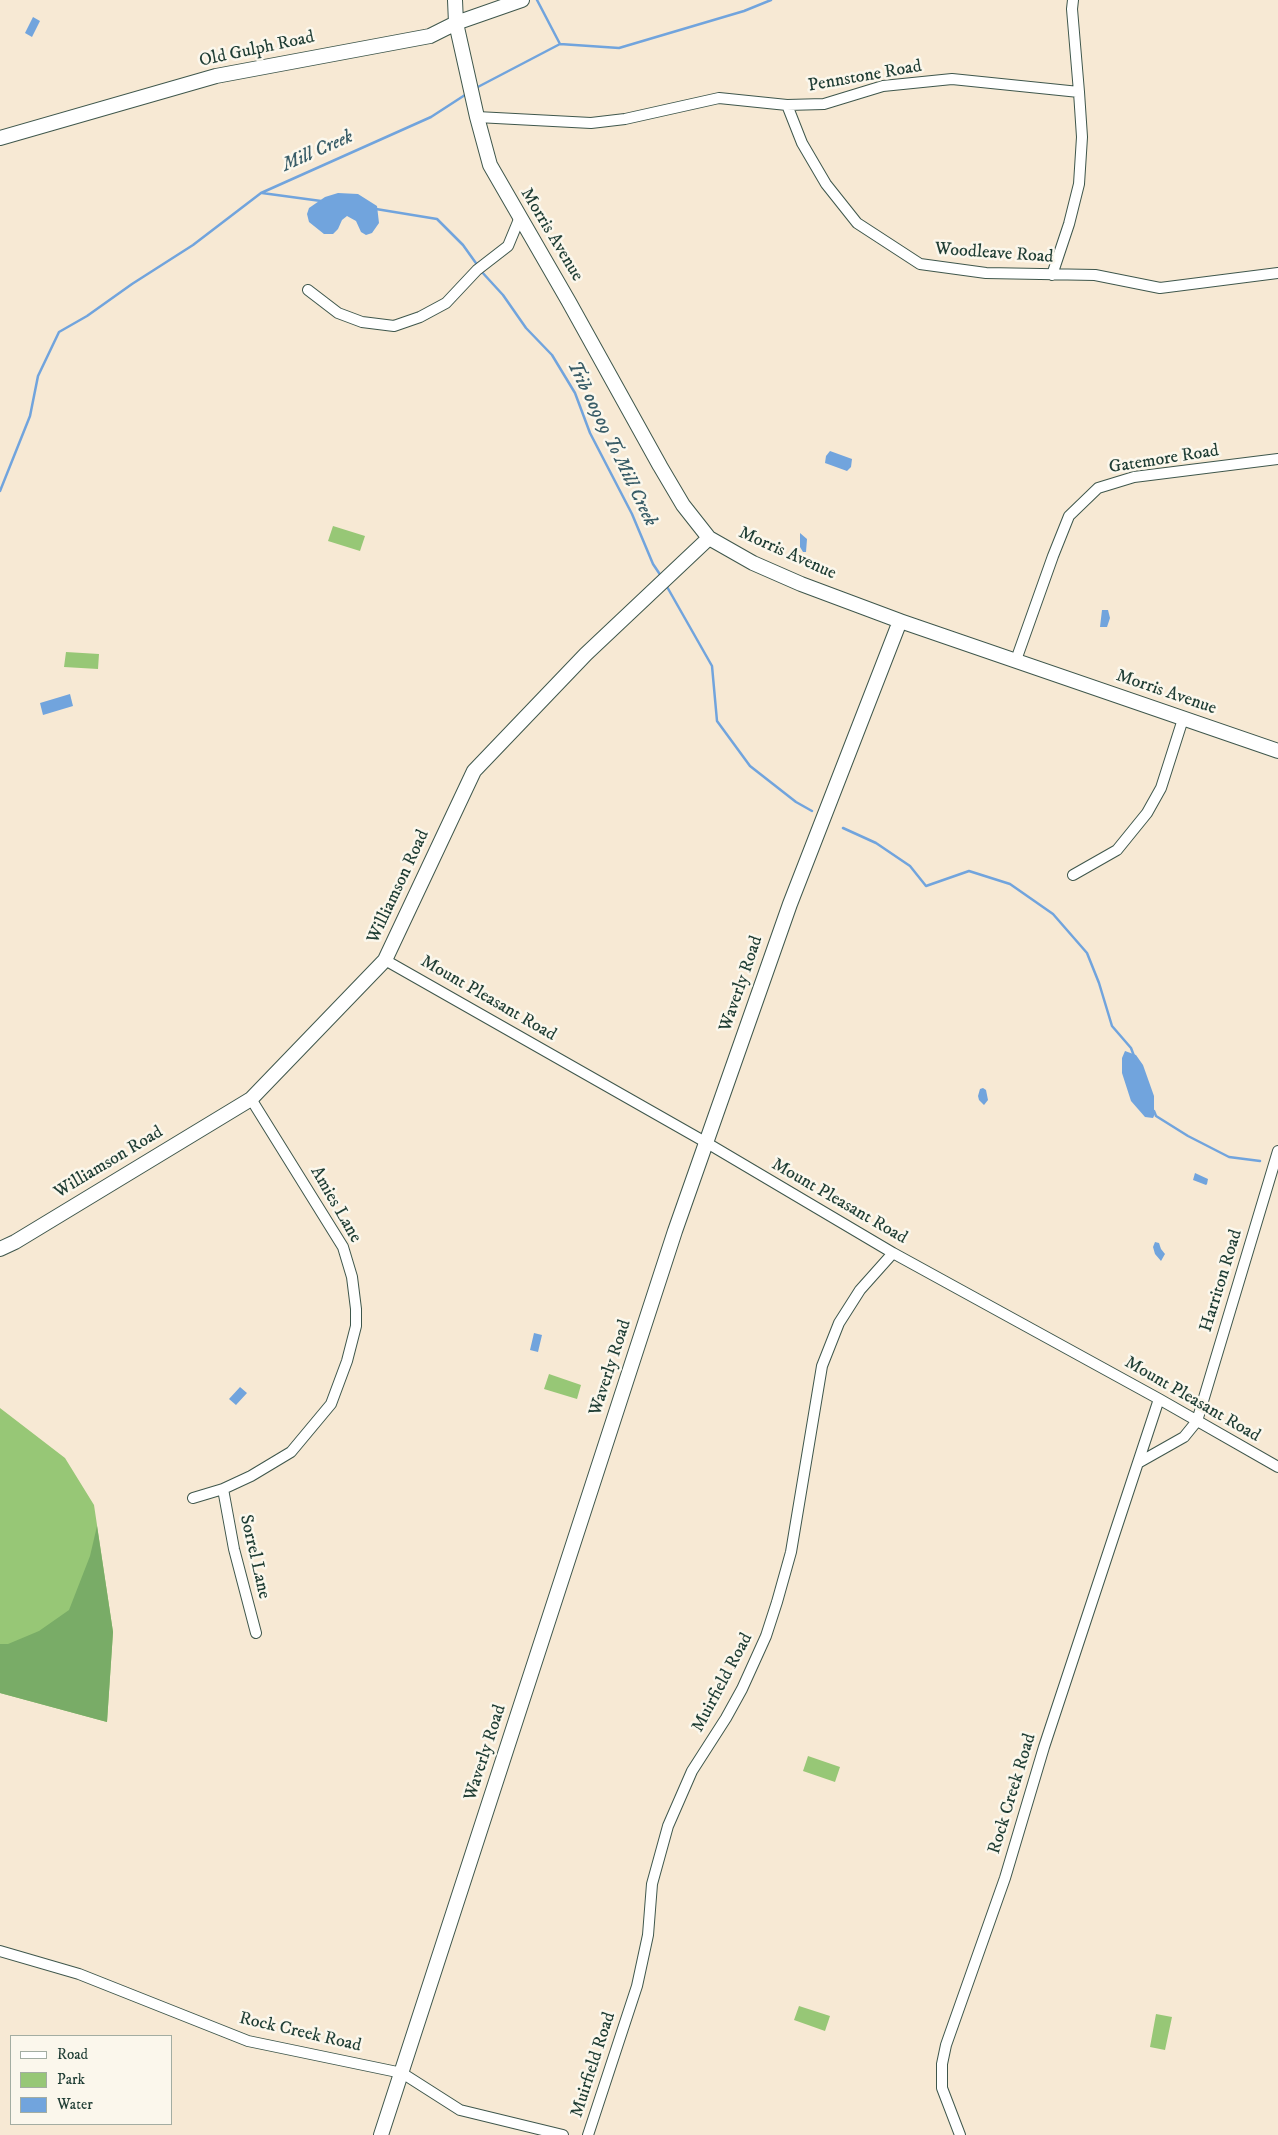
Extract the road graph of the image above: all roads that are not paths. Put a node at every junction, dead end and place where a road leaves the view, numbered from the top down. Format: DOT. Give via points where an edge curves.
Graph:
graph roads {
  1 [pos="455,0"];
  2 [pos="522,0"];
  3 [pos="1074,0"];
  4 [pos="456,23"];
  5 [pos="1079,92"];
  6 [pos="787,105"];
  7 [pos="477,117"];
  8 [pos="0,138"];
  9 [pos="520,216"];
  10 [pos="1278,273"];
  11 [pos="1052,275"];
  12 [pos="308,290"];
  13 [pos="1278,459"];
  14 [pos="709,538"];
  15 [pos="900,621"];
  16 [pos="1016,660"];
  17 [pos="1183,719"];
  18 [pos="1278,751"];
  19 [pos="1072,875"];
  20 [pos="386,960"];
  21 [pos="251,1099"];
  22 [pos="707,1143"];
  23 [pos="1278,1151"];
  24 [pos="0,1248"];
  25 [pos="893,1253"];
  26 [pos="1159,1399"];
  27 [pos="1197,1421"];
  28 [pos="1138,1463"];
  29 [pos="1278,1467"];
  30 [pos="223,1489"];
  31 [pos="193,1498"];
  32 [pos="256,1633"];
  33 [pos="0,1951"];
  34 [pos="402,2073"];
  35 [pos="381,2135"];
  36 [pos="563,2135"];
  37 [pos="588,2135"];
  38 [pos="960,2135"];
  1 -- 4 [label="street, Morris Avenue"];
  2 -- 4 [label="street, Old Gulph Road"];
  3 -- 5 [label="street"];
  4 -- 7 [label="street, Morris Avenue"];
  4 -- 8 [label="street, Old Gulph Road" via="430,36 216,76"];
  5 -- 6 [label="street, Pennstone Road" via="952,79 882,86 824,104"];
  5 -- 11 [label="street" via="1082,137 1079,184"];
  6 -- 7 [label="street, Pennstone Road" via="719,98 625,119 590,123"];
  6 -- 11 [label="street, Woodleave Road" via="802,143 826,184 857,223 920,264 986,273"];
  7 -- 9 [label="street, Morris Avenue" via="490,165"];
  9 -- 12 [label="street" via="508,246 476,270 446,303 420,317 394,326 362,322 338,313"];
  9 -- 14 [label="street, Morris Avenue" via="660,466 683,505"];
  10 -- 11 [label="street, Woodleave Road" via="1160,288 1095,275"];
  13 -- 16 [label="street, Gatemore Road" via="1134,477 1098,488 1070,516"];
  14 -- 15 [label="street, Morris Avenue" via="753,563 801,584"];
  14 -- 20 [label="street, Williamson Road" via="586,654 474,771"];
  15 -- 16 [label="street, Morris Avenue"];
  15 -- 22 [label="street, Waverly Road" via="790,904"];
  16 -- 17 [label="street, Morris Avenue"];
  17 -- 18 [label="street, Morris Avenue"];
  17 -- 19 [label="street" via="1161,788 1147,813 1117,850"];
  20 -- 21 [label="street, Williamson Road"];
  20 -- 22 [label="street, Mount Pleasant Road"];
  21 -- 24 [label="street, Williamson Road"];
  21 -- 30 [label="street, Amies Lane" via="337,1234 352,1277 356,1326 347,1361 330,1404 291,1452"];
  22 -- 25 [label="street, Mount Pleasant Road"];
  22 -- 34 [label="street, Waverly Road" via="675,1231"];
  23 -- 27 [label="street, Harriton Road"];
  25 -- 26 [label="street, Mount Pleasant Road"];
  25 -- 37 [label="street, Muirfield Road" via="860,1290 839,1323 822,1366 791,1552 777,1602 742,1689 692,1771 668,1826 652,1884 648,1935 636,1986"];
  26 -- 27 [label="street, Mount Pleasant Road"];
  26 -- 28 [label="street, Rock Creek Road"];
  27 -- 28 [label="street" via="1184,1437"];
  27 -- 29 [label="street, Mount Pleasant Road"];
  28 -- 38 [label="street, Rock Creek Road" via="1046,1741 1005,1878 946,2045 942,2088"];
  30 -- 31 [label="street, Amies Lane"];
  30 -- 32 [label="street, Sorrel Lane" via="234,1549"];
  33 -- 34 [label="street, Rock Creek Road" via="79,1974 248,2041"];
  34 -- 35 [label="street, Waverly Road"];
  34 -- 36 [label="street, Rock Creek Road" via="460,2110"];
}
